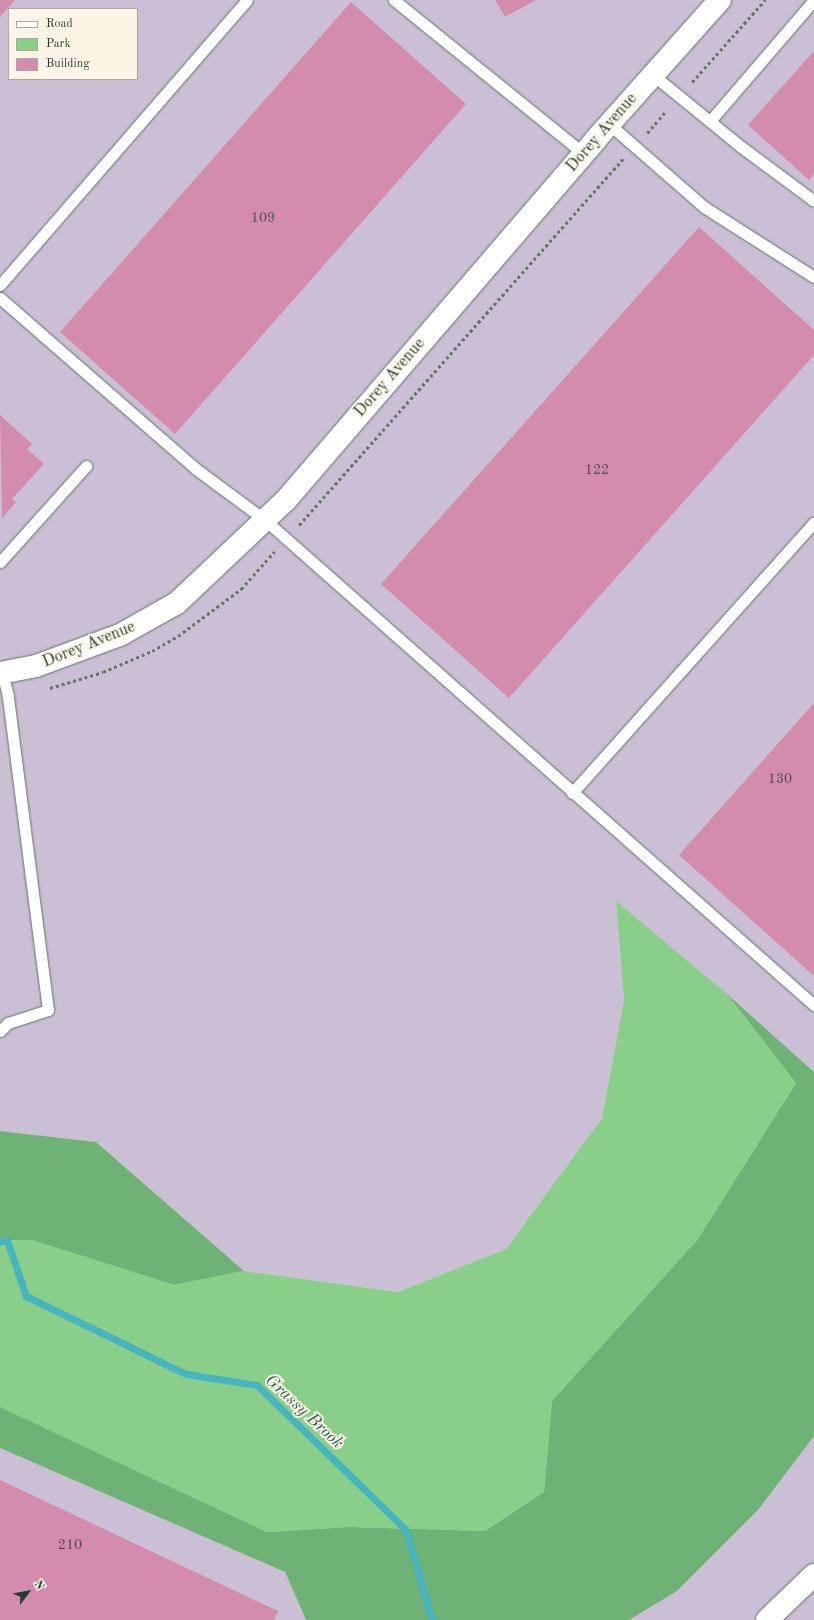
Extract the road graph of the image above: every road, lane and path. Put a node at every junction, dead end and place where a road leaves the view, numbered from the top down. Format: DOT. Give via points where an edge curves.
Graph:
graph roads {
  1 [pos="247,0"];
  2 [pos="394,0"];
  3 [pos="720,0"];
  4 [pos="814,0"];
  5 [pos="653,75"];
  6 [pos="710,121"];
  7 [pos="610,124"];
  8 [pos="584,154"];
  9 [pos="814,201"];
  10 [pos="814,277"];
  11 [pos="0,285"];
  12 [pos="0,298"];
  13 [pos="86,466"];
  14 [pos="265,520"];
  15 [pos="814,522"];
  16 [pos="0,562"];
  17 [pos="1,673"];
  18 [pos="572,793"];
  19 [pos="814,1005"];
  20 [pos="0,1031"];
  21 [pos="814,1575"];
  22 [pos="767,1620"];
  1 -- 11 [label="lane"];
  2 -- 8 [label="lane"];
  3 -- 5 [label="street, Dorey Avenue"];
  4 -- 6 [label="lane"];
  5 -- 6 [label="lane"];
  5 -- 7 [label="street, Dorey Avenue"];
  6 -- 9 [label="lane"];
  7 -- 8 [label="street, Dorey Avenue"];
  7 -- 10 [label="lane" via="704,207"];
  8 -- 14 [label="street, Dorey Avenue" via="286,500"];
  12 -- 14 [label="lane" via="196,469"];
  13 -- 16 [label="lane"];
  14 -- 17 [label="street, Dorey Avenue" via="177,603 120,635 36,666"];
  14 -- 18 [label="lane"];
  15 -- 18 [label="lane"];
  17 -- 20 [label="lane" via="8,696 48,1010 8,1023"];
  18 -- 19 [label="lane"];
  21 -- 22 [label="street"];
}
